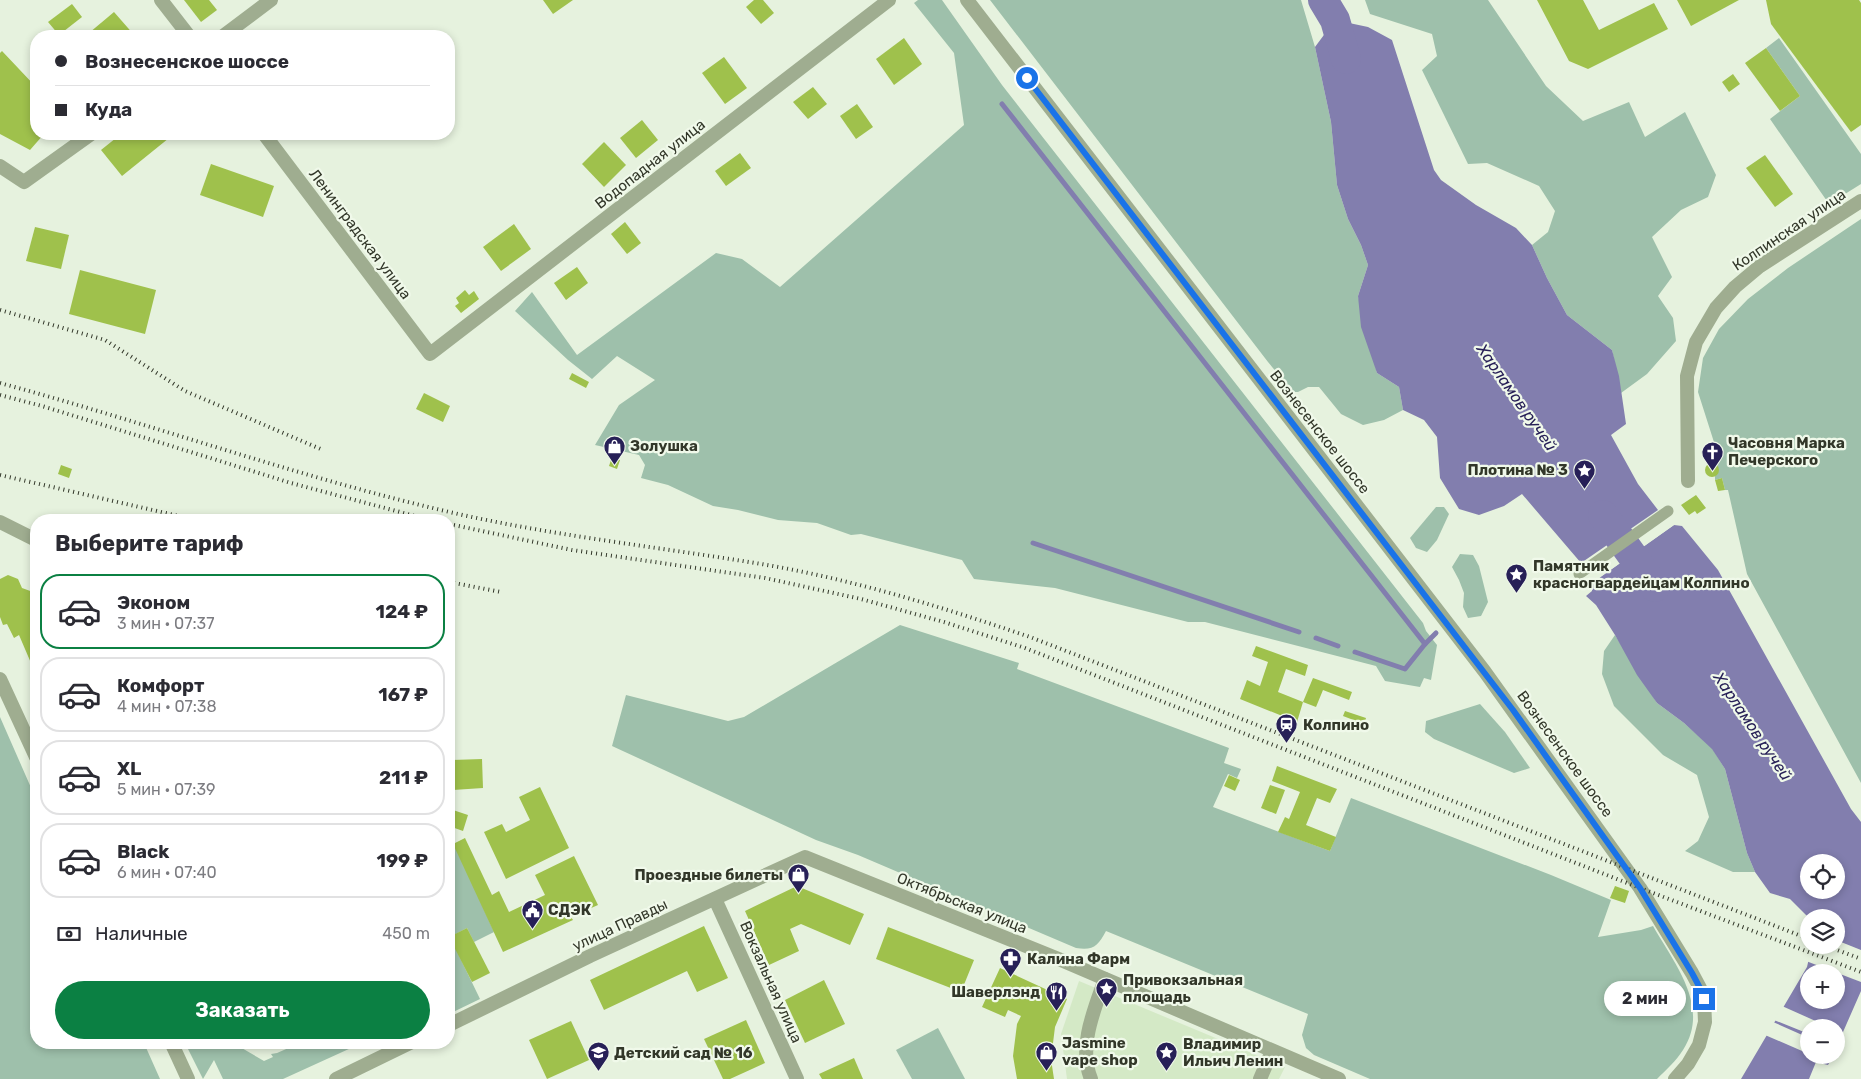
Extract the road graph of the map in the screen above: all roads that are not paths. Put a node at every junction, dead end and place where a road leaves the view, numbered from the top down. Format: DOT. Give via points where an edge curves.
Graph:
graph roads {
  1 [pos="161,0"];
  2 [pos="270,0"];
  3 [pos="890,0"];
  4 [pos="967,0"];
  5 [pos="184,30"];
  6 [pos="231,30"];
  7 [pos="83,140"];
  8 [pos="269,140"];
  9 [pos="0,166"];
  10 [pos="1861,201"];
  11 [pos="430,354"];
  12 [pos="1688,481"];
  13 [pos="1668,511"];
  14 [pos="0,522"];
  15 [pos="30,537"];
  16 [pos="1579,574"];
  17 [pos="0,680"];
  18 [pos="30,743"];
  19 [pos="805,857"];
  20 [pos="715,899"];
  21 [pos="1105,980"];
  22 [pos="455,1022"];
  23 [pos="174,1049"];
  24 [pos="398,1049"];
  25 [pos="1272,1051"];
  26 [pos="188,1079"];
  27 [pos="336,1079"];
  28 [pos="797,1079"];
  29 [pos="1091,1079"];
  30 [pos="1260,1079"];
  31 [pos="1339,1079"];
  32 [pos="1675,1079"];
  1 -- 5 [label="street"];
  2 -- 6 [label="street"];
  3 -- 11 [label="street, Водопадная улица"];
  4 -- 32 [label="street, Вознесенское шоссе" via="1491,680 1640,888 1692,973 1704,999 1705,1022 1699,1045"];
  7 -- 9 [label="street" via="24,182"];
  8 -- 11 [label="street, Ленинградская улица"];
  10 -- 12 [label="street, Колпинская улица" via="1760,266 1716,308 1696,342 1687,376"];
  13 -- 16 [label="street"];
  14 -- 15 [label="street"];
  17 -- 18 [label="street"];
  19 -- 20 [label="street, улица Правды"];
  19 -- 21 [label="street, Октябрьская улица"];
  20 -- 22 [label="street, улица Правды"];
  20 -- 28 [label="street, Вокзальная улица"];
  21 -- 25 [label="street"];
  21 -- 29 [label="street" via="1090,1025 1086,1049"];
  23 -- 26 [label="street"];
  24 -- 27 [label="street"];
  25 -- 30 [label="street"];
  25 -- 31 [label="street"];
}
